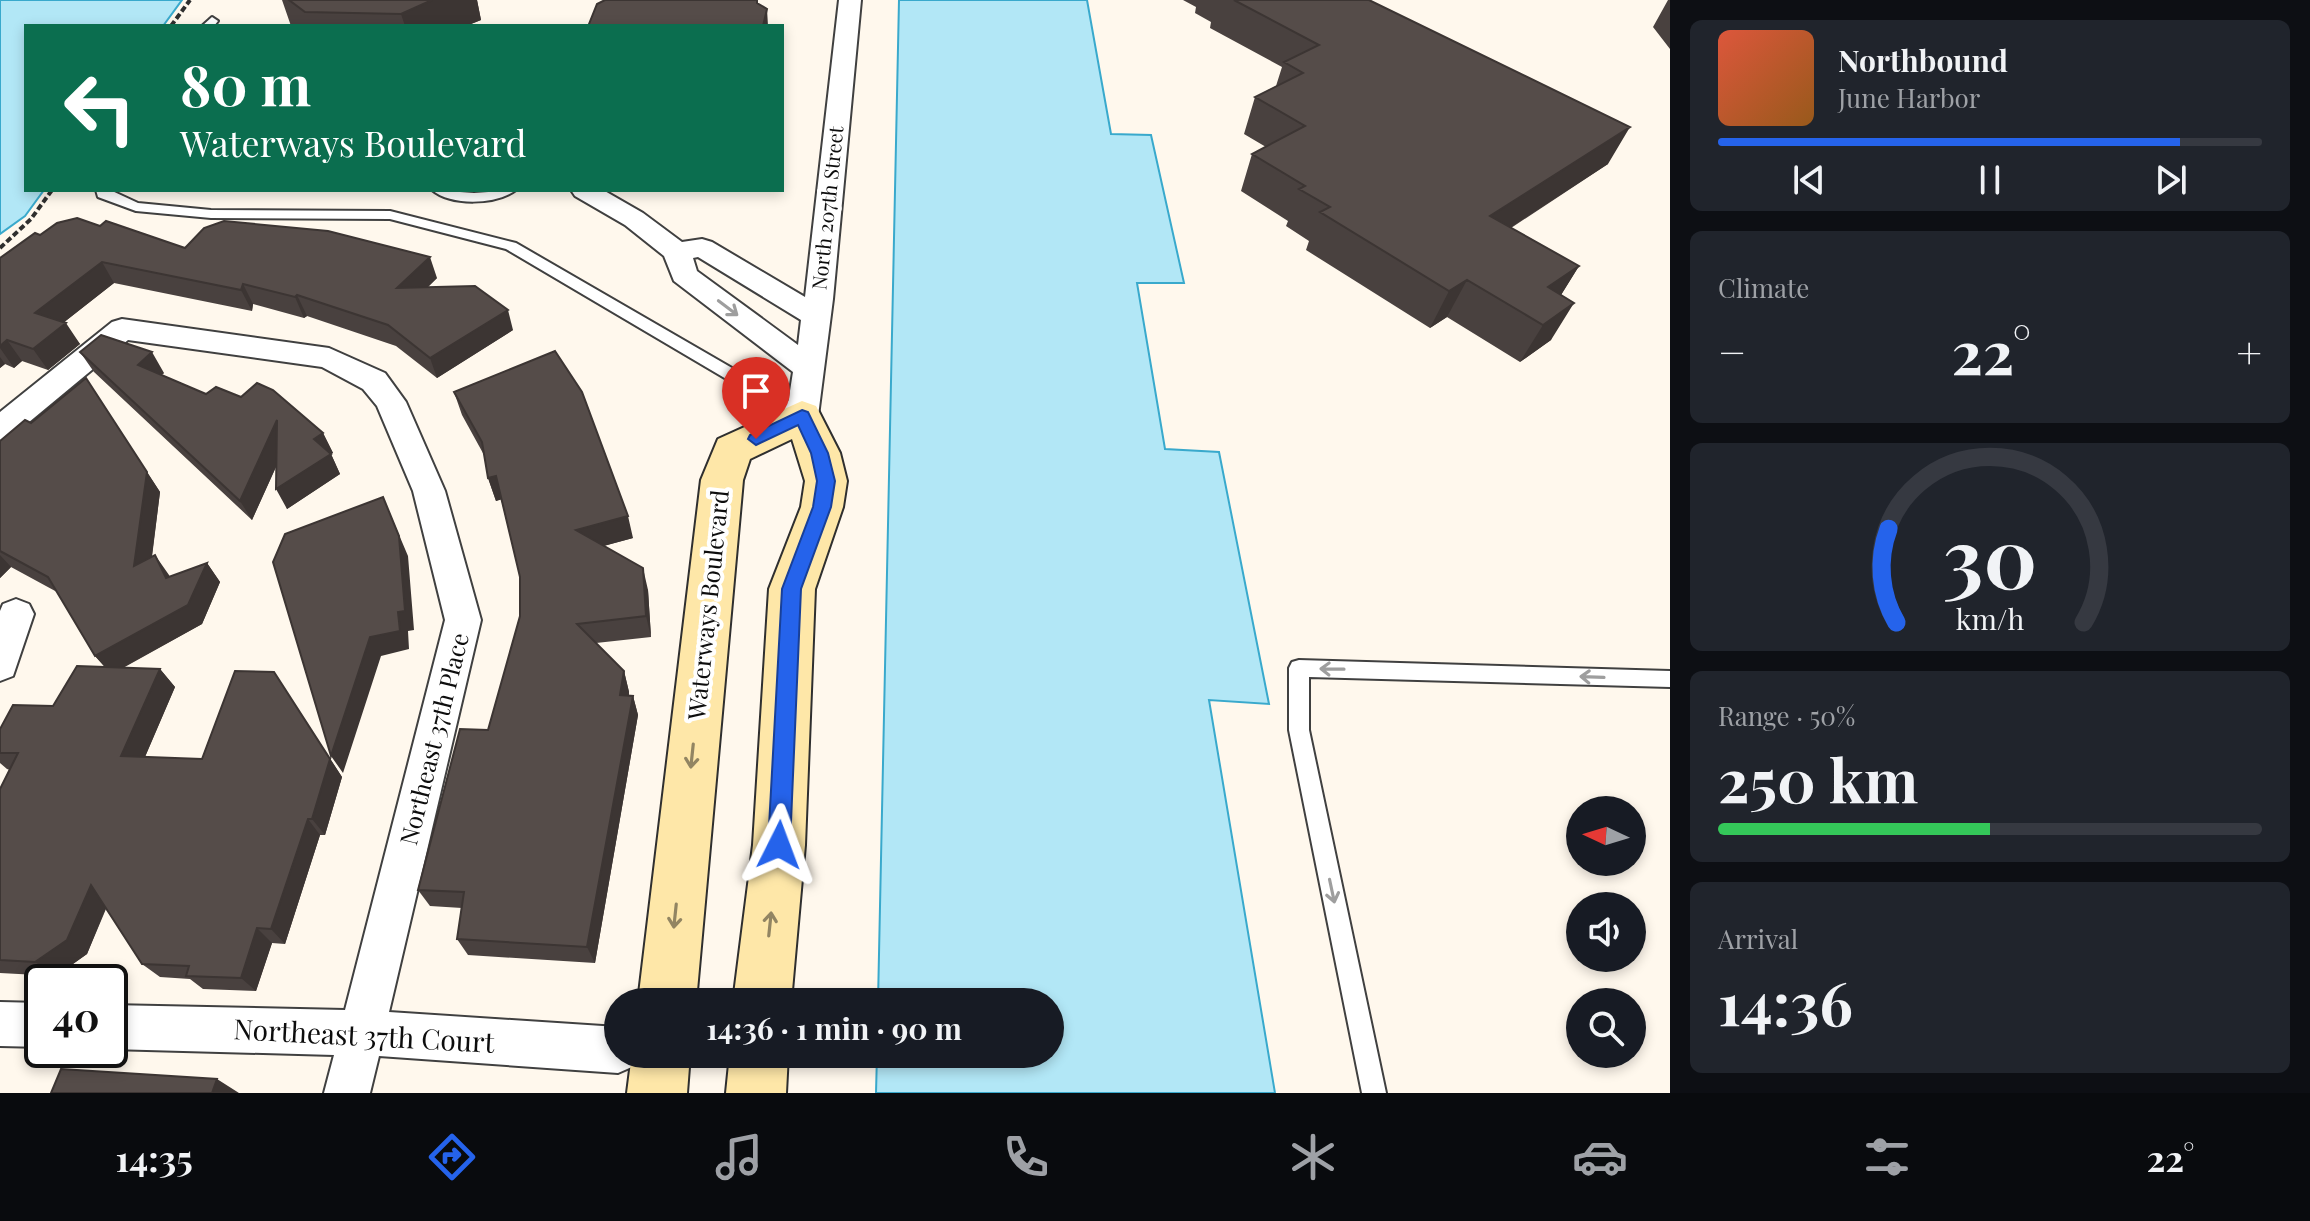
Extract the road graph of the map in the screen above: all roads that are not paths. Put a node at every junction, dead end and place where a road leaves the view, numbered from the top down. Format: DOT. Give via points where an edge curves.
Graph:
graph roads {
  1 [pos="850,0"];
  2 [pos="103,192"];
  3 [pos="443,192"];
  4 [pos="498,192"];
  5 [pos="587,192"];
  6 [pos="677,252"];
  7 [pos="816,316"];
  8 [pos="808,368"];
  9 [pos="802,416"];
  10 [pos="0,429"];
  11 [pos="16,614"];
  12 [pos="0,665"];
  13 [pos="1670,679"];
  14 [pos="668,988"];
  15 [pos="764,988"];
  16 [pos="0,1024"];
  17 [pos="24,1025"];
  18 [pos="128,1027"];
  19 [pos="364,1033"];
  20 [pos="604,1049"];
  21 [pos="660,1068"];
  22 [pos="758,1068"];
  23 [pos="347,1093"];
  24 [pos="657,1093"];
  25 [pos="756,1093"];
  26 [pos="1374,1093"];
  1 -- 7 [label="street, North 207th Street"];
  2 -- 9 [label="lane" via="136,207 211,214 390,215 511,246"];
  3 -- 4 [label="lane" via="471,197"];
  5 -- 6 [label="street"];
  6 -- 7 [label="street" via="702,248"];
  6 -- 8 [label="street, one-way" via="684,275"];
  7 -- 8 [label="street, North 207th Street"];
  8 -- 9 [label="street, North 207th Street"];
  9 -- 14 [label="street, Waterways Boulevard, one-way" via="733,450 722,480"];
  15 -- 9 [label="street, one-way" via="779,845 792,589 826,481"];
  10 -- 19 [label="street, Northeast 37th Place" via="122,329 329,358 374,381 391,402 429,491 463,620"];
  11 -- 12 [label="street"];
  13 -- 26 [label="lane, one-way" via="1299,668 1299,730"];
  16 -- 17 [label="street"];
  18 -- 19 [label="street, Northeast 37th Court"];
  19 -- 20 [label="street, Northeast 37th Court"];
  19 -- 23 [label="street, Northeast 37th Place"];
  21 -- 24 [label="street"];
  22 -- 25 [label="street"];
}
